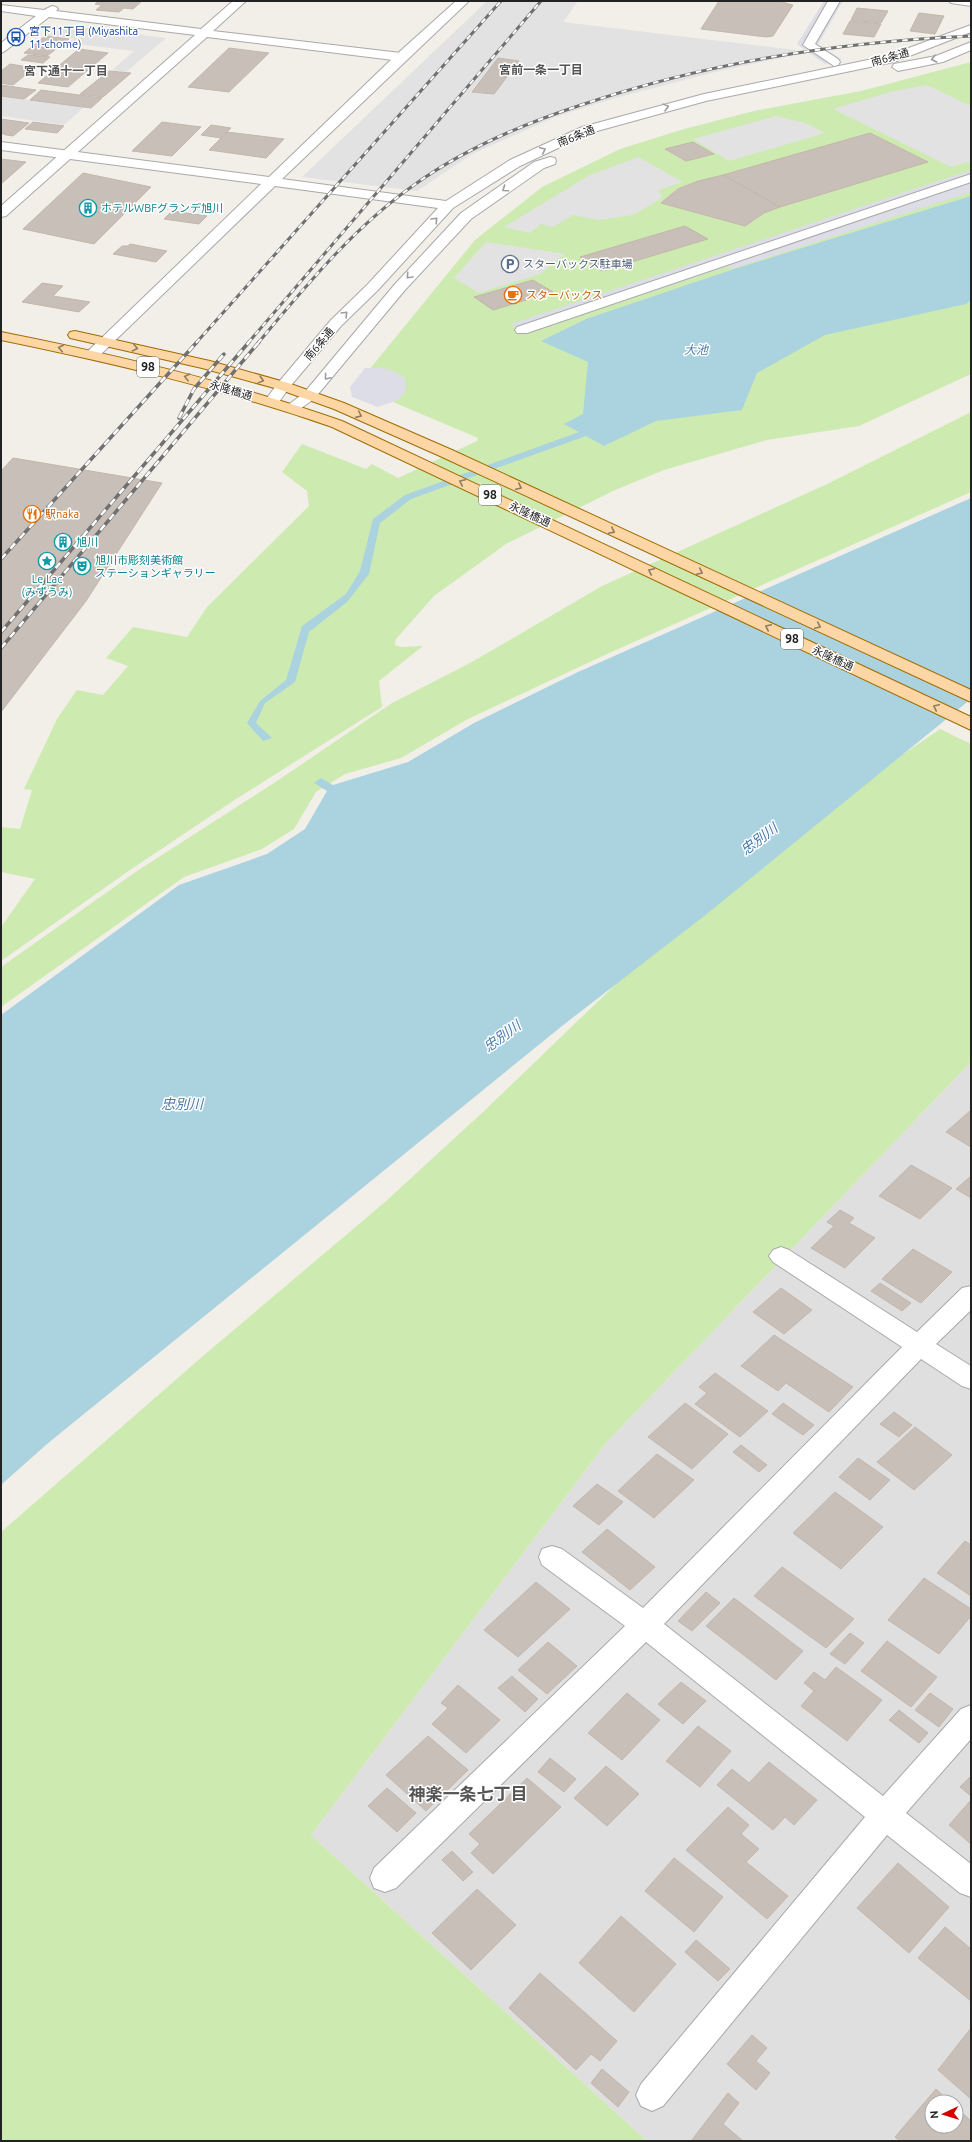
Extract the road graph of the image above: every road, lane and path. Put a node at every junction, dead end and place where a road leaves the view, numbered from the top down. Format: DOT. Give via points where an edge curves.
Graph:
graph roads {
  1 [pos="240,1"];
  2 [pos="463,1"];
  3 [pos="834,1"];
  4 [pos="954,1"];
  5 [pos="61,3"];
  6 [pos="971,3"];
  7 [pos="1,8"];
  8 [pos="46,14"];
  9 [pos="971,28"];
  10 [pos="204,33"];
  11 [pos="971,46"];
  12 [pos="1,49"];
  13 [pos="401,57"];
  14 [pos="834,62"];
  15 [pos="610,137"];
  16 [pos="1,146"];
  17 [pos="66,155"];
  18 [pos="561,156"];
  19 [pos="971,178"];
  20 [pos="271,182"];
  21 [pos="448,205"];
  22 [pos="1,213"];
  23 [pos="522,330"];
  24 [pos="60,332"];
  25 [pos="1,336"];
  26 [pos="106,342"];
  27 [pos="93,354"];
  28 [pos="283,386"];
  29 [pos="309,396"];
  30 [pos="272,402"];
  31 [pos="292,408"];
  32 [pos="971,698"];
  33 [pos="971,724"];
  34 [pos="781,1256"];
  35 [pos="971,1295"];
  36 [pos="919,1345"];
  37 [pos="971,1379"];
  38 [pos="552,1557"];
  39 [pos="645,1625"];
  40 [pos="971,1718"];
  41 [pos="886,1814"];
  42 [pos="385,1878"];
  43 [pos="971,1883"];
  44 [pos="652,2095"];
  1 -- 10 [label="street"];
  2 -- 13 [label="street"];
  3 -- 14 [label="street" via="810,44"];
  4 -- 6 [label="street"];
  5 -- 8 [label="street"];
  7 -- 8 [label="street"];
  8 -- 10 [label="street"];
  8 -- 12 [label="street"];
  21 -- 9 [label="street, 南6条通, one-way" via="515,163 586,130 704,98 890,59"];
  10 -- 13 [label="street"];
  10 -- 17 [label="street"];
  11 -- 15 [label="street, 南6条通, one-way" via="939,59 724,104"];
  13 -- 20 [label="street"];
  16 -- 17 [label="street"];
  17 -- 20 [label="street"];
  17 -- 22 [label="street"];
  18 -- 29 [label="street, 南6条通, one-way" via="539,165 466,216 400,287"];
  19 -- 23 [label="street"];
  20 -- 21 [label="street"];
  20 -- 26 [label="street"];
  28 -- 21 [label="street, 南6条通, one-way" via="336,323"];
  24 -- 26 [label="main road, 永隆橋通 / 98"];
  27 -- 25 [label="main road, 永隆橋通 / 98, one-way"];
  26 -- 27 [label="street"];
  26 -- 28 [label="main road, 永隆橋通 / 98, one-way" via="205,364"];
  30 -- 27 [label="main road, 永隆橋通 / 98, one-way" via="195,379"];
  28 -- 29 [label="main road, 永隆橋通 / 98"];
  28 -- 30 [label="street, 南6条通"];
  29 -- 31 [label="street, 南6条通"];
  29 -- 32 [label="main road, 永隆橋通 / 98, one-way" via="339,406 446,453"];
  30 -- 31 [label="main road, 永隆橋通 / 98"];
  33 -- 31 [label="main road, 永隆橋通 / 98, one-way" via="561,528 337,424"];
  34 -- 36 [label="street"];
  35 -- 36 [label="street"];
  36 -- 37 [label="street"];
  36 -- 39 [label="street"];
  38 -- 39 [label="street"];
  39 -- 41 [label="street"];
  39 -- 42 [label="street"];
  40 -- 41 [label="street"];
  41 -- 43 [label="street"];
  41 -- 44 [label="street"];
}
